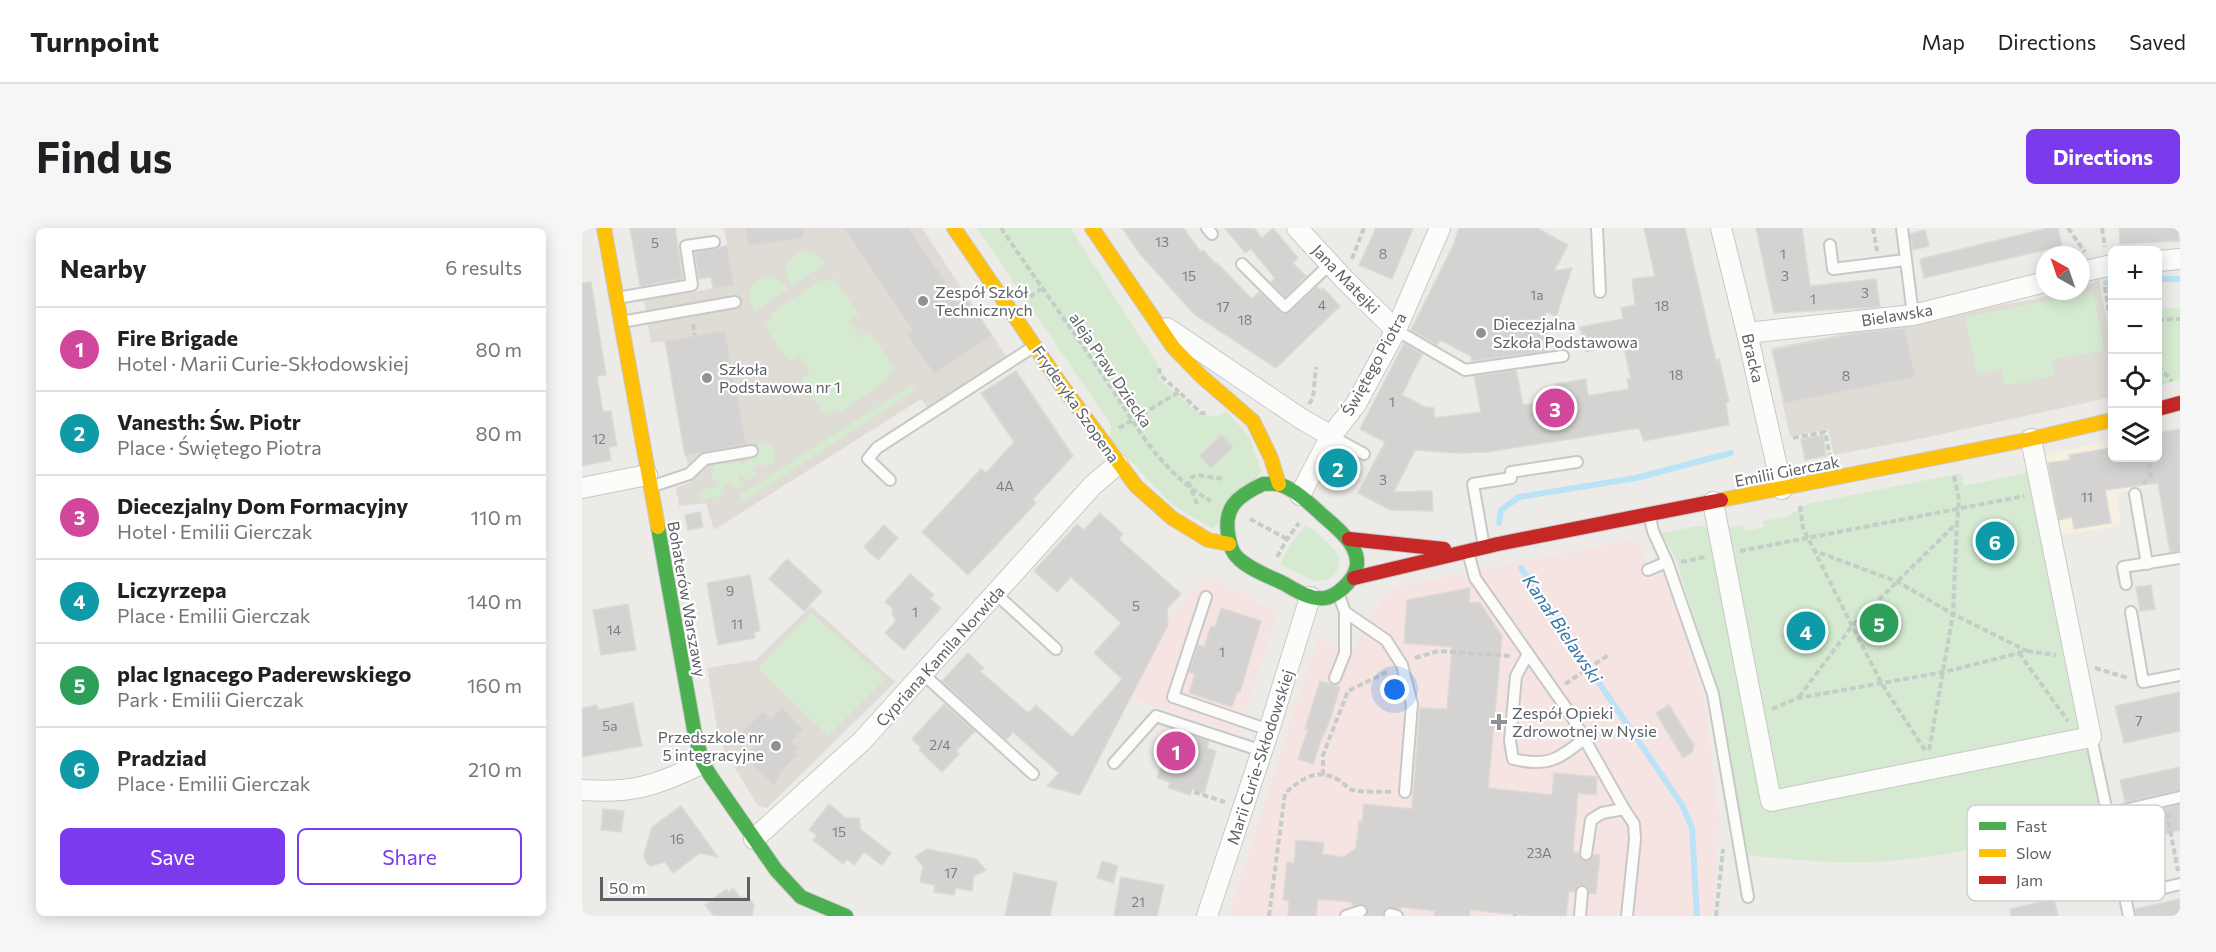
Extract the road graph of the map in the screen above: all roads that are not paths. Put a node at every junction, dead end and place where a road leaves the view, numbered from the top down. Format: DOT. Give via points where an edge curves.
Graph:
graph roads {
  1 [pos="604,228"];
  2 [pos="954,228"];
  3 [pos="1092,228"];
  4 [pos="1297,228"];
  5 [pos="1440,228"];
  6 [pos="1598,228"];
  7 [pos="1721,228"];
  8 [pos="1902,228"];
  9 [pos="714,242"];
  10 [pos="1830,244"];
  11 [pos="1905,260"];
  12 [pos="2180,260"];
  13 [pos="2162,261"];
  14 [pos="1242,264"];
  15 [pos="1330,264"];
  16 [pos="2108,266"];
  17 [pos="2090,270"];
  18 [pos="2036,284"];
  19 [pos="1600,292"];
  20 [pos="617,298"];
  21 [pos="735,302"];
  22 [pos="1913,315"];
  23 [pos="1151,317"];
  24 [pos="621,322"];
  25 [pos="1396,330"];
  26 [pos="1747,333"];
  27 [pos="1034,346"];
  28 [pos="1563,356"];
  29 [pos="2180,403"];
  30 [pos="2161,408"];
  31 [pos="2108,421"];
  32 [pos="1331,436"];
  33 [pos="2031,439"];
  34 [pos="752,451"];
  35 [pos="1364,454"];
  36 [pos="1577,462"];
  37 [pos="1118,464"];
  38 [pos="890,480"];
  39 [pos="648,481"];
  40 [pos="1280,484"];
  41 [pos="582,488"];
  42 [pos="1782,489"];
  43 [pos="2135,494"];
  44 [pos="1300,495"];
  45 [pos="1713,502"];
  46 [pos="1649,514"];
  47 [pos="1349,539"];
  48 [pos="1229,544"];
  49 [pos="1491,546"];
  50 [pos="1467,550"];
  51 [pos="2180,558"];
  52 [pos="1667,562"];
  53 [pos="2147,564"];
  54 [pos="1648,570"];
  55 [pos="1354,578"];
  56 [pos="2126,584"];
  57 [pos="1338,593"];
  58 [pos="996,594"];
  59 [pos="1206,597"];
  60 [pos="1310,597"];
  61 [pos="1345,612"];
  62 [pos="2131,612"];
  63 [pos="1056,649"];
  64 [pos="1528,654"];
  65 [pos="923,674"];
  66 [pos="2180,675"];
  67 [pos="1335,678"];
  68 [pos="1269,730"];
  69 [pos="1585,738"];
  70 [pos="2086,738"];
  71 [pos="1262,751"];
  72 [pos="703,763"];
  73 [pos="1114,763"];
  74 [pos="1033,774"];
  75 [pos="582,790"];
  76 [pos="1405,792"];
  77 [pos="2180,797"];
  78 [pos="2105,805"];
  79 [pos="2144,805"];
  80 [pos="1624,809"];
  81 [pos="754,839"];
  82 [pos="1586,854"];
  83 [pos="1582,892"];
  84 [pos="1748,897"];
  85 [pos="2126,901"];
  86 [pos="1361,911"];
  87 [pos="846,916"];
  88 [pos="1207,916"];
  89 [pos="1346,916"];
  90 [pos="1580,916"];
  91 [pos="1627,916"];
  92 [pos="2129,916"];
  1 -- 20 [label="street, Bohaterów Warszawy"];
  2 -- 27 [label="street, Fryderyka Szopena"];
  3 -- 23 [label="street"];
  4 -- 15 [label="street, Jana Matejki"];
  5 -- 25 [label="street, Świętego Piotra"];
  6 -- 19 [label="lane"];
  7 -- 26 [label="street, Bracka"];
  8 -- 11 [label="lane"];
  9 -- 20 [label="lane" via="686,246 692,285"];
  10 -- 11 [label="lane" via="1833,268"];
  11 -- 22 [label="lane"];
  12 -- 13 [label="street"];
  14 -- 15 [label="lane" via="1285,307"];
  15 -- 25 [label="street, Jana Matejki"];
  16 -- 17 [label="street"];
  18 -- 22 [label="street, Bielawska"];
  20 -- 24 [label="street, Bohaterów Warszawy"];
  21 -- 24 [label="lane"];
  22 -- 26 [label="street, Bielawska"];
  23 -- 32 [label="street"];
  23 -- 40 [label="street" via="1201,376 1253,421"];
  24 -- 39 [label="street, Bohaterów Warszawy"];
  25 -- 28 [label="lane" via="1465,370"];
  25 -- 32 [label="street, Świętego Piotra" via="1356,404"];
  26 -- 42 [label="street, Bracka"];
  27 -- 37 [label="street, Fryderyka Szopena"];
  27 -- 38 [label="lane" via="877,448 868,459"];
  29 -- 30 [label="street"];
  31 -- 33 [label="street, Emilii Gierczak"];
  32 -- 35 [label="lane"];
  32 -- 44 [label="street, Świętego Piotra"];
  33 -- 42 [label="street, Emilii Gierczak"];
  33 -- 70 [label="street" via="2076,660"];
  34 -- 39 [label="lane" via="705,459 689,474"];
  36 -- 49 [label="lane" via="1511,472 1511,478 1473,484"];
  37 -- 48 [label="street, Fryderyka Szopena" via="1172,518 1208,540"];
  37 -- 58 [label="street, Cypriana Kamila Norwida" via="1093,485"];
  39 -- 41 [label="street"];
  39 -- 72 [label="street, Bohaterów Warszawy"];
  40 -- 44 [label="street"];
  40 -- 48 [label="street" via="1263,484 1243,493 1230,510 1226,525"];
  42 -- 45 [label="street, Emilii Gierczak"];
  43 -- 53 [label="lane"];
  44 -- 47 [label="street"];
  45 -- 46 [label="street, Emilii Gierczak"];
  45 -- 70 [label="street" via="1771,801"];
  46 -- 49 [label="street, Emilii Gierczak"];
  46 -- 52 [label="lane"];
  47 -- 50 [label="street, Emilii Gierczak"];
  47 -- 55 [label="street" via="1357,556"];
  48 -- 60 [label="street" via="1239,559 1254,569"];
  49 -- 50 [label="street, Emilii Gierczak"];
  50 -- 55 [label="street, Emilii Gierczak"];
  50 -- 64 [label="lane" via="1475,578"];
  51 -- 53 [label="lane"];
  52 -- 54 [label="lane"];
  52 -- 84 [label="lane" via="1713,694"];
  53 -- 56 [label="lane" via="2123,567"];
  55 -- 57 [label="street"];
  57 -- 60 [label="street" via="1325,598"];
  57 -- 61 [label="lane"];
  58 -- 63 [label="lane"];
  58 -- 65 [label="street, Cypriana Kamila Norwida"];
  59 -- 68 [label="lane" via="1173,697"];
  60 -- 68 [label="street, Marii Curie-Skłodowskiej"];
  61 -- 67 [label="lane" via="1346,653"];
  61 -- 76 [label="lane" via="1386,640 1402,665 1412,704"];
  62 -- 66 [label="lane" via="2143,682"];
  64 -- 69 [label="lane"];
  64 -- 69 [label="lane" via="1515,676 1510,741 1513,759 1532,764 1555,760"];
  65 -- 74 [label="lane"];
  65 -- 81 [label="street, Cypriana Kamila Norwida" via="862,741"];
  68 -- 71 [label="street, Marii Curie-Skłodowskiej"];
  69 -- 80 [label="lane"];
  70 -- 78 [label="lane"];
  71 -- 73 [label="lane" via="1156,716"];
  71 -- 88 [label="street, Marii Curie-Skłodowskiej"];
  72 -- 75 [label="street" via="647,787 608,792"];
  72 -- 81 [label="street, Bohaterów Warszawy"];
  77 -- 79 [label="lane"];
  80 -- 82 [label="lane" via="1602,813 1591,820"];
  80 -- 91 [label="lane" via="1634,824 1635,839"];
  81 -- 87 [label="street, Bohaterów Warszawy" via="801,897"];
  83 -- 90 [label="lane"];
  85 -- 92 [label="lane"];
  86 -- 89 [label="lane"];
}
